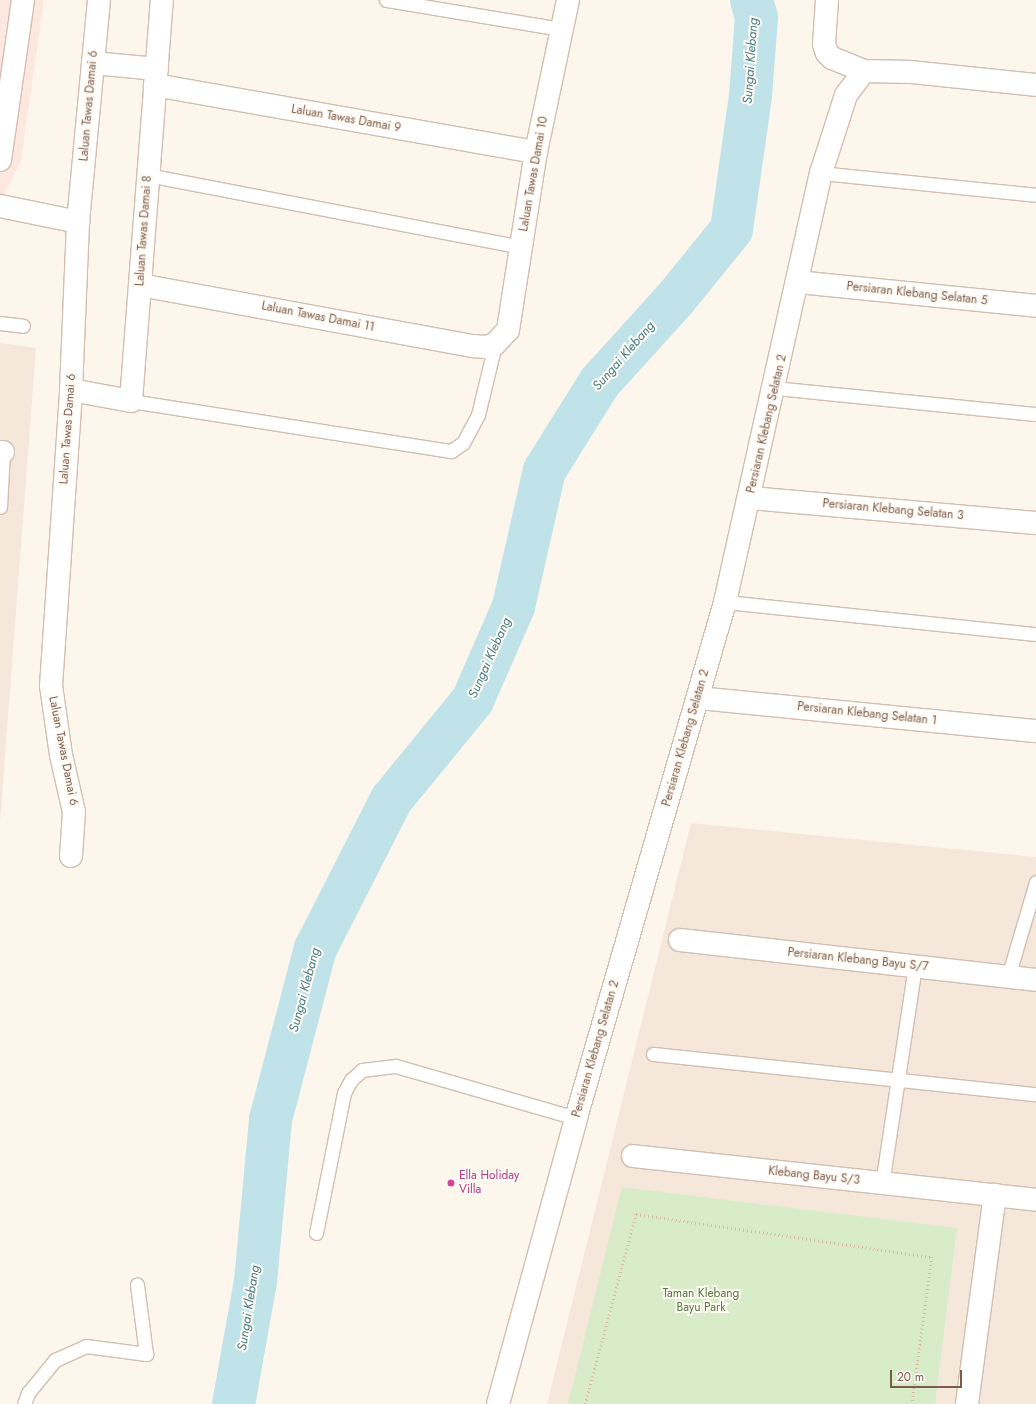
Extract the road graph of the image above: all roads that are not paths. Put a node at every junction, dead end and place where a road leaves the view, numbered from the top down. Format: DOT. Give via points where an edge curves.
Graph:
graph roads {
  1 [pos="23,0"];
  2 [pos="99,0"];
  3 [pos="162,0"];
  4 [pos="386,0"];
  5 [pos="568,0"];
  6 [pos="828,0"];
  7 [pos="561,29"];
  8 [pos="93,63"];
  9 [pos="864,71"];
  10 [pos="156,77"];
  11 [pos="1036,85"];
  12 [pos="536,152"];
  13 [pos="0,160"];
  14 [pos="821,173"];
  15 [pos="148,175"];
  16 [pos="1036,195"];
  17 [pos="0,206"];
  18 [pos="78,222"];
  19 [pos="521,247"];
  20 [pos="798,282"];
  21 [pos="140,284"];
  22 [pos="1036,306"];
  23 [pos="0,323"];
  24 [pos="23,326"];
  25 [pos="495,344"];
  26 [pos="775,388"];
  27 [pos="71,390"];
  28 [pos="131,400"];
  29 [pos="1036,414"];
  30 [pos="2,452"];
  31 [pos="750,498"];
  32 [pos="0,507"];
  33 [pos="1036,523"];
  34 [pos="725,602"];
  35 [pos="1036,634"];
  36 [pos="698,698"];
  37 [pos="1036,731"];
  38 [pos="71,856"];
  39 [pos="1036,882"];
  40 [pos="680,940"];
  41 [pos="916,966"];
  42 [pos="1008,977"];
  43 [pos="1036,980"];
  44 [pos="653,1054"];
  45 [pos="899,1080"];
  46 [pos="1036,1094"];
  47 [pos="576,1118"];
  48 [pos="633,1156"];
  49 [pos="882,1184"];
  50 [pos="995,1195"];
  51 [pos="1036,1200"];
  52 [pos="316,1233"];
  53 [pos="137,1285"];
  54 [pos="24,1404"];
  55 [pos="498,1404"];
  56 [pos="967,1404"];
  1 -- 13 [label="street"];
  2 -- 8 [label="street, Laluan Tawas Damai 6"];
  3 -- 10 [label="street, Laluan Tawas Damai 8"];
  4 -- 7 [label="lane"];
  5 -- 7 [label="street, Laluan Tawas Damai 10"];
  6 -- 9 [label="street" via="824,44 827,53 832,58"];
  7 -- 12 [label="street, Laluan Tawas Damai 10"];
  8 -- 10 [label="street, Laluan Tawas Damai 9"];
  8 -- 18 [label="street, Laluan Tawas Damai 6"];
  9 -- 11 [label="street" via="911,72"];
  9 -- 14 [label="street, Persiaran Klebang Selatan 2" via="846,95"];
  10 -- 12 [label="street, Laluan Tawas Damai 9"];
  10 -- 15 [label="street, Laluan Tawas Damai 8"];
  12 -- 19 [label="street, Laluan Tawas Damai 10"];
  14 -- 16 [label="lane"];
  14 -- 20 [label="street, Persiaran Klebang Selatan 2"];
  15 -- 19 [label="lane"];
  15 -- 21 [label="street, Laluan Tawas Damai 8"];
  17 -- 18 [label="street"];
  18 -- 27 [label="street, Laluan Tawas Damai 6"];
  19 -- 25 [label="street, Laluan Tawas Damai 10" via="508,330"];
  20 -- 22 [label="street, Persiaran Klebang Selatan 5"];
  20 -- 26 [label="street, Persiaran Klebang Selatan 2"];
  21 -- 25 [label="street, Laluan Tawas Damai 11" via="473,346 486,347"];
  21 -- 28 [label="street, Laluan Tawas Damai 8"];
  23 -- 24 [label="lane"];
  25 -- 28 [label="lane" via="478,415 462,443 451,451"];
  26 -- 29 [label="lane"];
  26 -- 31 [label="street, Persiaran Klebang Selatan 2"];
  27 -- 28 [label="street"];
  27 -- 38 [label="street, Laluan Tawas Damai 6" via="51,686 61,755 74,812"];
  30 -- 32 [label="lane"];
  31 -- 33 [label="street, Persiaran Klebang Selatan 3"];
  31 -- 34 [label="street, Persiaran Klebang Selatan 2"];
  34 -- 35 [label="lane"];
  34 -- 36 [label="street, Persiaran Klebang Selatan 2"];
  36 -- 37 [label="street, Persiaran Klebang Selatan 1"];
  36 -- 47 [label="street, Persiaran Klebang Selatan 2"];
  39 -- 42 [label="lane"];
  40 -- 41 [label="street, Persiaran Klebang Bayu S/7"];
  41 -- 42 [label="street, Persiaran Klebang Bayu S/7"];
  41 -- 45 [label="lane"];
  42 -- 43 [label="street, Persiaran Klebang Bayu S/7"];
  44 -- 45 [label="lane"];
  45 -- 46 [label="lane"];
  45 -- 49 [label="lane"];
  47 -- 52 [label="lane" via="396,1066 362,1070 351,1080 344,1094"];
  47 -- 55 [label="street, Persiaran Klebang Selatan 2"];
  48 -- 49 [label="street, Klebang Bayu S/3"];
  49 -- 50 [label="street, Klebang Bayu S/3"];
  50 -- 51 [label="street, Klebang Bayu S/3"];
  50 -- 56 [label="street"];
  53 -- 54 [label="lane" via="146,1354 86,1346 55,1360 28,1393"];
}
